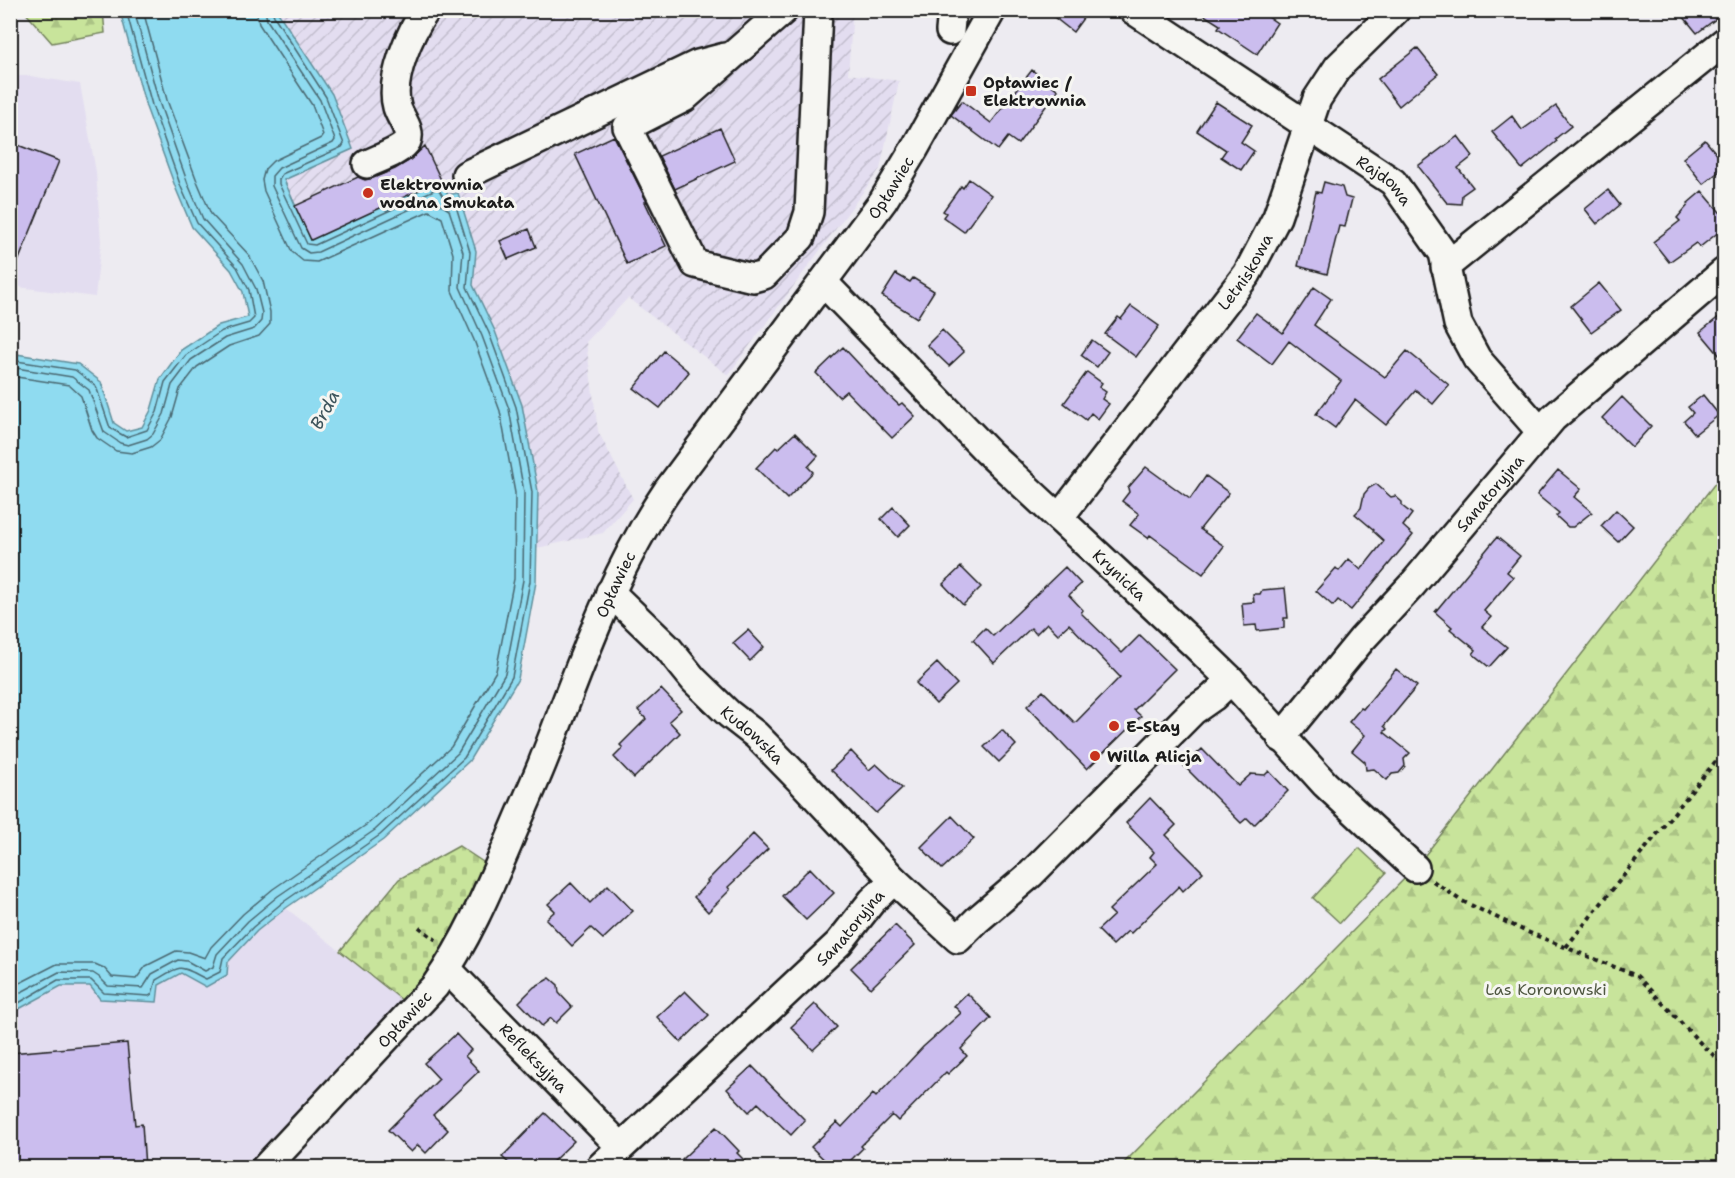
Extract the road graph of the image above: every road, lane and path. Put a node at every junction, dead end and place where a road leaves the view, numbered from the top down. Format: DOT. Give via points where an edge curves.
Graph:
graph roads {
  1 [pos="426,10"];
  2 [pos="784,10"];
  3 [pos="818,10"];
  4 [pos="992,10"];
  5 [pos="1133,10"];
  6 [pos="1396,10"];
  7 [pos="1725,42"];
  8 [pos="734,54"];
  9 [pos="1309,125"];
  10 [pos="367,164"];
  11 [pos="466,175"];
  12 [pos="1445,267"];
  13 [pos="1725,272"];
  14 [pos="823,282"];
  15 [pos="1541,432"];
  16 [pos="1059,518"];
  17 [pos="610,592"];
  18 [pos="1231,680"];
  19 [pos="1281,738"];
  20 [pos="1725,751"];
  21 [pos="1415,868"];
  22 [pos="894,880"];
  23 [pos="1566,947"];
  24 [pos="447,969"];
  25 [pos="1725,1064"];
  26 [pos="621,1146"];
  27 [pos="266,1167"];
  28 [pos="599,1167"];
  1 -- 10 [label="street" via="405,49 396,83 397,105 408,140 403,147"];
  2 -- 8 [label="street"];
  3 -- 8 [label="street" via="808,212 801,237 764,275 753,278 695,264 627,128 684,98"];
  4 -- 14 [label="street, Opławiec" via="894,184"];
  5 -- 9 [label="street, Rajdowa"];
  6 -- 9 [label="street, Letniskowa" via="1338,67 1317,99"];
  7 -- 12 [label="street"];
  8 -- 11 [label="street" via="698,64"];
  9 -- 12 [label="street, Rajdowa" via="1393,182 1443,253"];
  9 -- 16 [label="street, Letniskowa" via="1277,217 1247,274"];
  12 -- 15 [label="street, Rajdowa" via="1458,324 1477,359"];
  13 -- 15 [label="street, Sanatoryjna"];
  14 -- 16 [label="street, Krynicka" via="988,452"];
  14 -- 17 [label="street, Opławiec" via="667,490"];
  15 -- 19 [label="street, Sanatoryjna"];
  16 -- 18 [label="street, Krynicka"];
  17 -- 22 [label="street, Kudowska" via="668,648 694,680 756,735"];
  17 -- 24 [label="street, Opławiec" via="484,901"];
  18 -- 19 [label="street, Krynicka"];
  18 -- 22 [label="street, Sanatoryjna" via="1193,711 1031,874 958,939"];
  19 -- 21 [label="street, Krynicka"];
  20 -- 23 [label="path"];
  21 -- 23 [label="path" via="1460,900"];
  22 -- 26 [label="street, Sanatoryjna" via="838,943"];
  23 -- 25 [label="path" via="1636,976"];
  24 -- 26 [label="street, Refleksyjna"];
  24 -- 27 [label="street, Opławiec"];
  26 -- 28 [label="street, Sanatoryjna"];
}
